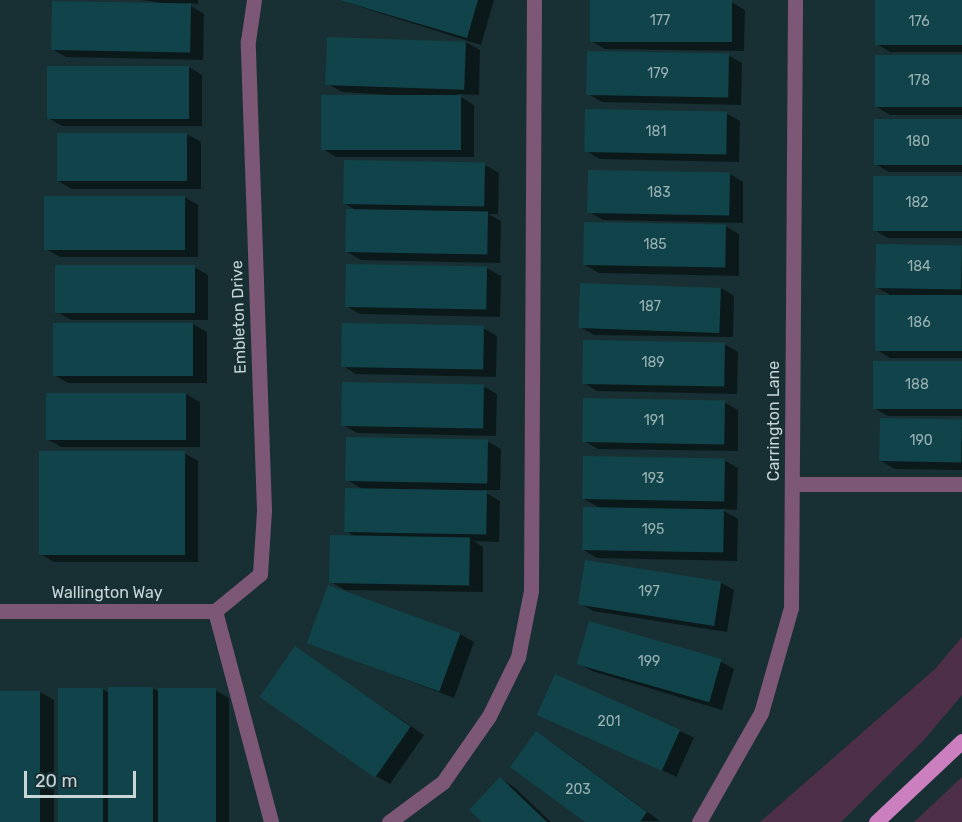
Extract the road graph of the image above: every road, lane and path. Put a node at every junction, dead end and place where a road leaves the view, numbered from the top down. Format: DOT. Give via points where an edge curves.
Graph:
graph roads {
  1 [pos="254,0"];
  2 [pos="534,0"];
  3 [pos="795,0"];
  4 [pos="792,484"];
  5 [pos="962,484"];
  6 [pos="0,611"];
  7 [pos="215,611"];
  8 [pos="962,741"];
  9 [pos="271,822"];
  10 [pos="389,822"];
  11 [pos="699,822"];
  12 [pos="876,822"];
  1 -- 7 [label="street, Embleton Drive" via="248,41 264,510 260,574"];
  2 -- 10 [label="street" via="531,591 518,657 489,716 443,782"];
  3 -- 4 [label="street, Carrington Lane"];
  4 -- 5 [label="street"];
  4 -- 11 [label="street, Carrington Lane" via="791,608 761,713"];
  6 -- 7 [label="street, Wallington Way"];
  7 -- 9 [label="street"];
  8 -- 12 [label="main road"];
}
